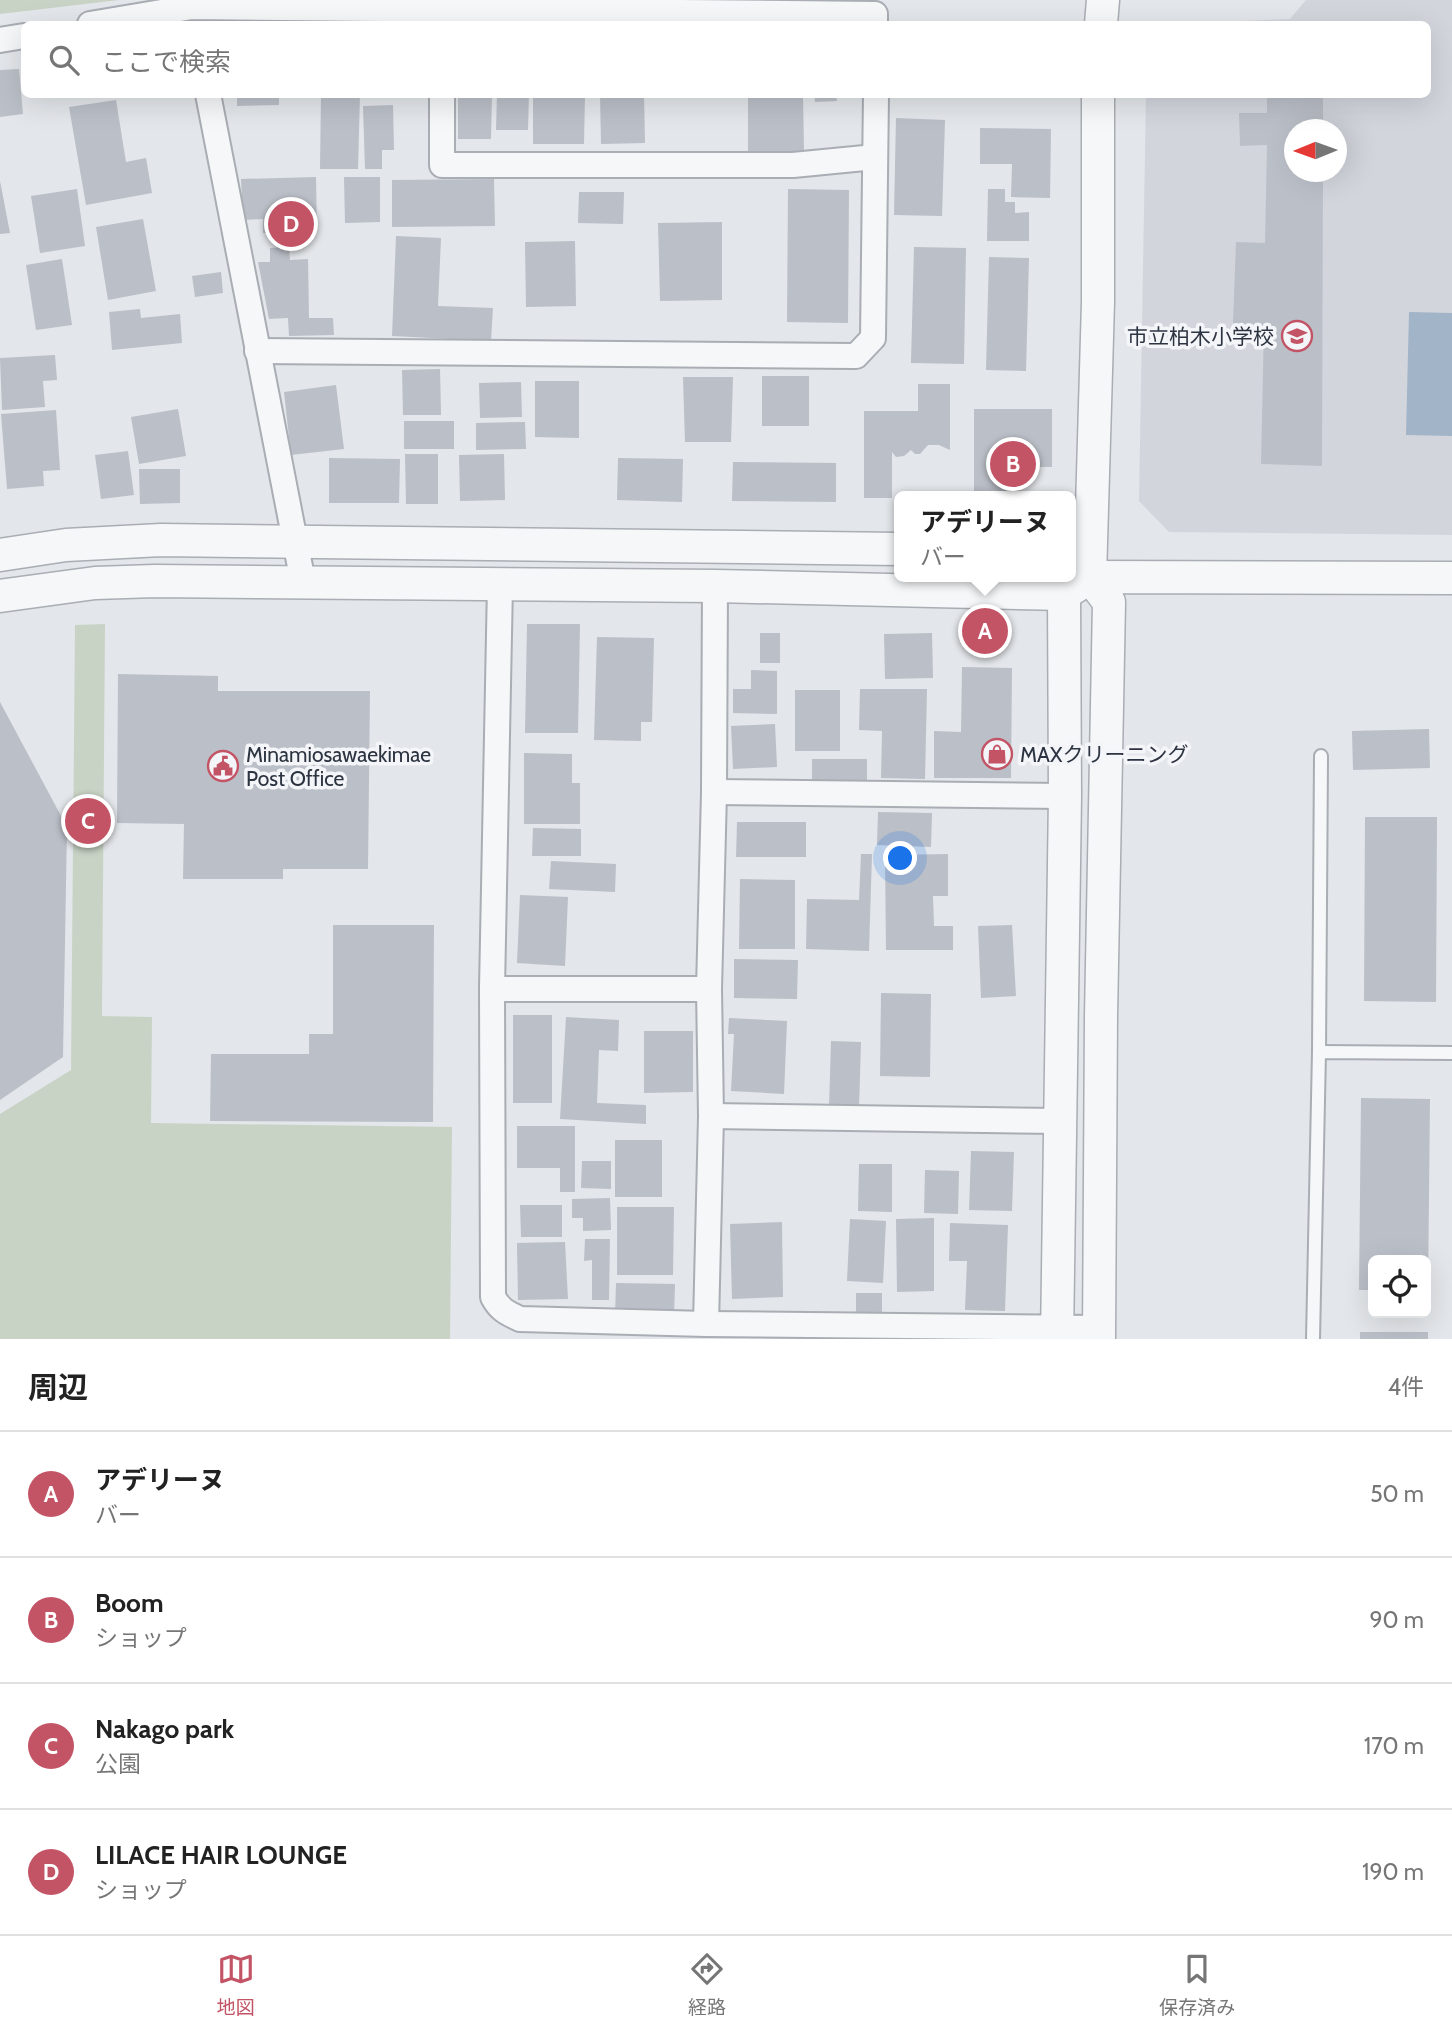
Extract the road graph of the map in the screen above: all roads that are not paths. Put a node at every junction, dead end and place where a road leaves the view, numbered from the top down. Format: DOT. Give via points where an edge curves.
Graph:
graph roads {
  1 [pos="1103,0"];
  2 [pos="194,16"];
  3 [pos="442,18"];
  4 [pos="129,21"];
  5 [pos="875,21"];
  6 [pos="1101,21"];
  7 [pos="21,36"];
  8 [pos="0,40"];
  9 [pos="209,98"];
  10 [pos="442,98"];
  11 [pos="876,98"];
  12 [pos="1098,98"];
  13 [pos="875,157"];
  14 [pos="257,351"];
  15 [pos="295,541"];
  16 [pos="894,549"];
  17 [pos="0,555"];
  18 [pos="1081,570"];
  19 [pos="1452,578"];
  20 [pos="303,582"];
  21 [pos="1072,582"];
  22 [pos="500,583"];
  23 [pos="715,586"];
  24 [pos="1064,594"];
  25 [pos="0,596"];
  26 [pos="1321,756"];
  27 [pos="715,792"];
  28 [pos="1065,796"];
  29 [pos="492,989"];
  30 [pos="709,989"];
  31 [pos="1318,1052"];
  32 [pos="1452,1053"];
  33 [pos="711,1116"];
  34 [pos="1059,1121"];
  35 [pos="706,1324"];
  36 [pos="1057,1333"];
  37 [pos="1099,1334"];
  38 [pos="1313,1339"];
  1 -- 6 [label="street"];
  2 -- 3 [label="street"];
  2 -- 4 [label="street"];
  3 -- 5 [label="street" via="875,14"];
  7 -- 8 [label="street"];
  9 -- 14 [label="street"];
  10 -- 13 [label="street" via="442,165 793,165"];
  11 -- 13 [label="street"];
  12 -- 18 [label="street" via="1098,302"];
  13 -- 14 [label="street" via="873,338 856,356"];
  14 -- 15 [label="street"];
  15 -- 16 [label="street"];
  15 -- 17 [label="street" via="110,541"];
  15 -- 20 [label="street"];
  18 -- 19 [label="street"];
  18 -- 37 [label="street" via="1109,603"];
  20 -- 22 [label="street"];
  20 -- 25 [label="street" via="95,583"];
  21 -- 24 [label="street"];
  22 -- 23 [label="street"];
  22 -- 29 [label="street"];
  23 -- 24 [label="street"];
  23 -- 27 [label="street"];
  24 -- 28 [label="street"];
  26 -- 31 [label="lane"];
  27 -- 28 [label="street"];
  27 -- 30 [label="street"];
  28 -- 34 [label="street"];
  29 -- 30 [label="street"];
  29 -- 35 [label="street" via="494,1297 498,1306 520,1319"];
  30 -- 33 [label="street"];
  31 -- 32 [label="lane"];
  31 -- 38 [label="lane"];
  33 -- 34 [label="street"];
  33 -- 35 [label="street"];
  34 -- 36 [label="street"];
  35 -- 36 [label="street"];
  36 -- 37 [label="street"];
}
